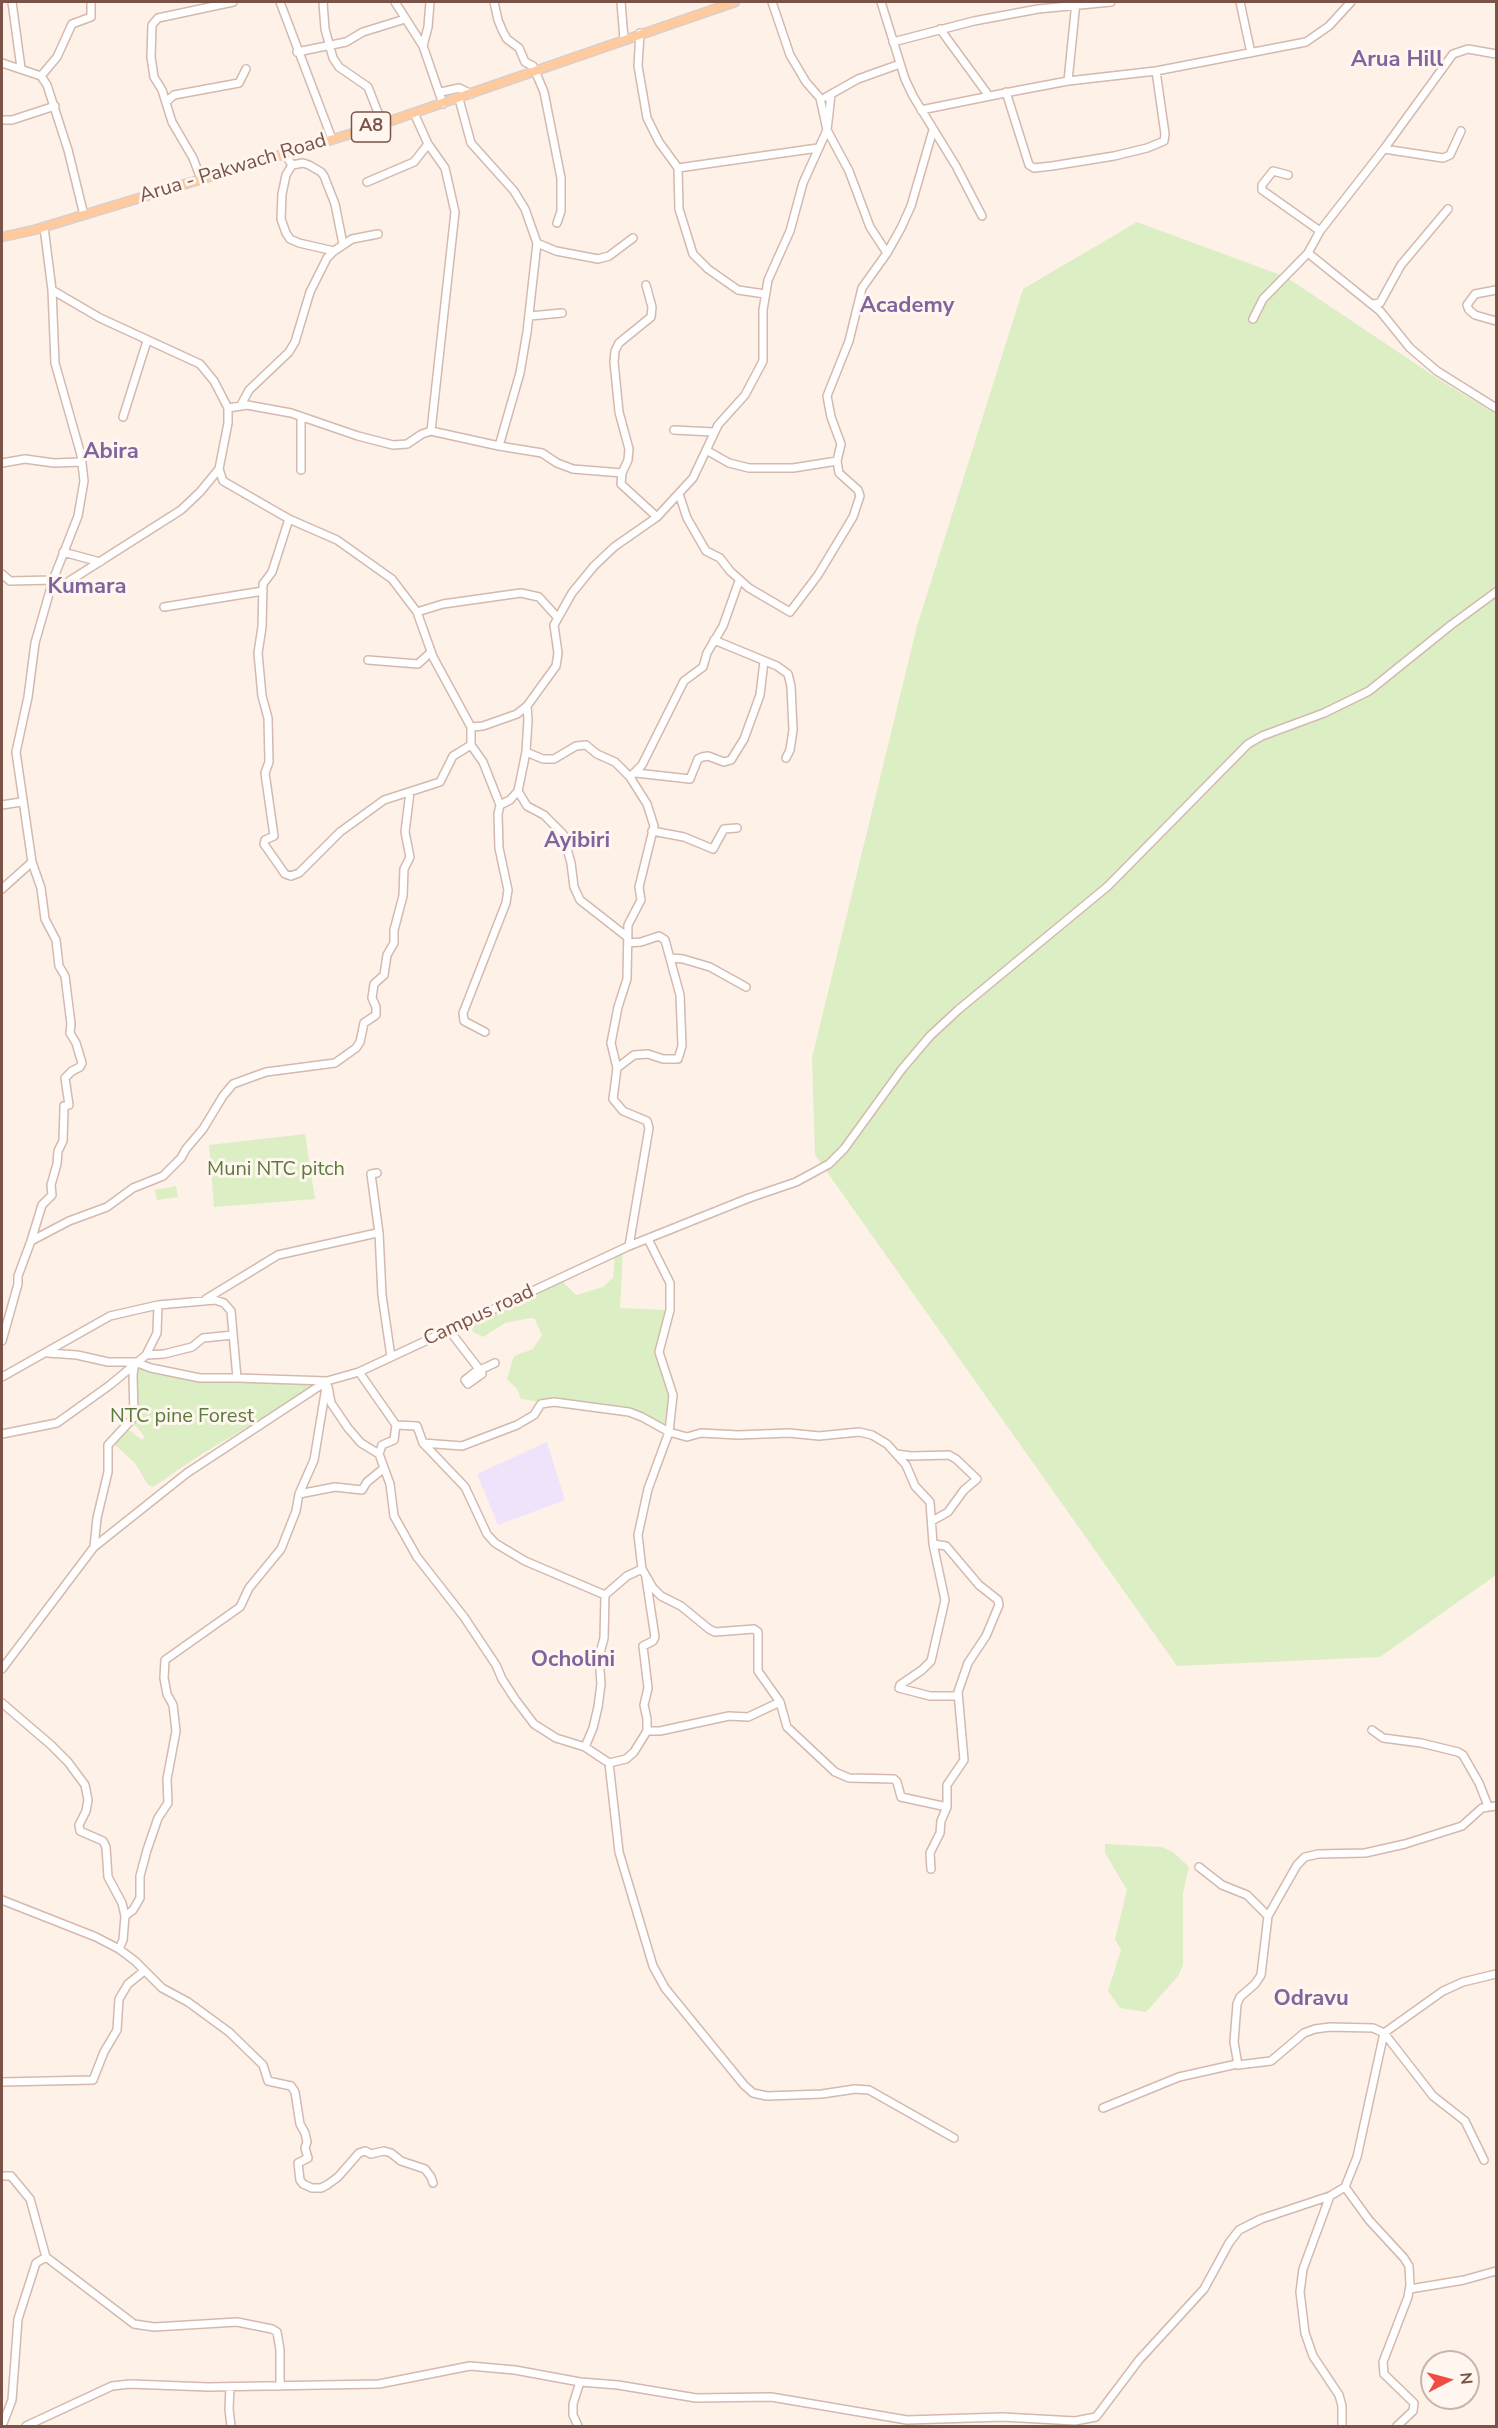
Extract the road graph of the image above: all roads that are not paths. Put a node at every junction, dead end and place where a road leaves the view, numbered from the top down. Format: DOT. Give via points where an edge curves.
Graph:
graph roads {
  1 [pos="12,2"];
  2 [pos="91,2"];
  3 [pos="233,2"];
  4 [pos="280,2"];
  5 [pos="323,2"];
  6 [pos="395,2"];
  7 [pos="430,2"];
  8 [pos="494,2"];
  9 [pos="621,2"];
  10 [pos="735,2"];
  11 [pos="772,2"];
  12 [pos="881,2"];
  13 [pos="1111,2"];
  14 [pos="1240,2"];
  15 [pos="1351,2"];
  16 [pos="721,3"];
  17 [pos="1076,3"];
  18 [pos="405,19"];
  19 [pos="940,30"];
  20 [pos="640,33"];
  21 [pos="624,39"];
  22 [pos="893,42"];
  23 [pos="329,45"];
  24 [pos="423,46"];
  25 [pos="297,52"];
  26 [pos="1251,52"];
  27 [pos="1497,54"];
  28 [pos="2,63"];
  29 [pos="900,64"];
  30 [pos="21,68"];
  31 [pos="246,69"];
  32 [pos="535,71"];
  33 [pos="1156,71"];
  34 [pos="41,76"];
  35 [pos="1068,81"];
  36 [pos="441,92"];
  37 [pos="1006,92"];
  38 [pos="471,94"];
  39 [pos="831,95"];
  40 [pos="989,96"];
  41 [pos="820,98"];
  42 [pos="459,99"];
  43 [pos="166,102"];
  44 [pos="443,104"];
  45 [pos="55,106"];
  46 [pos="921,110"];
  47 [pos="414,113"];
  48 [pos="2,120"];
  49 [pos="382,123"];
  50 [pos="827,130"];
  51 [pos="933,130"];
  52 [pos="1461,131"];
  53 [pos="332,139"];
  54 [pos="428,144"];
  55 [pos="818,148"];
  56 [pos="1384,149"];
  57 [pos="285,154"];
  58 [pos="292,165"];
  59 [pos="678,168"];
  60 [pos="1288,175"];
  61 [pos="201,179"];
  62 [pos="367,182"];
  63 [pos="1448,209"];
  64 [pos="84,215"];
  65 [pos="982,216"];
  66 [pos="556,223"];
  67 [pos="44,227"];
  68 [pos="1320,231"];
  69 [pos="378,234"];
  70 [pos="2,237"];
  71 [pos="633,238"];
  72 [pos="537,243"];
  73 [pos="343,244"];
  74 [pos="334,251"];
  75 [pos="887,253"];
  76 [pos="1308,253"];
  77 [pos="646,285"];
  78 [pos="52,290"];
  79 [pos="1497,290"];
  80 [pos="765,294"];
  81 [pos="1372,304"];
  82 [pos="562,313"];
  83 [pos="530,316"];
  84 [pos="1253,319"];
  85 [pos="1497,321"];
  86 [pos="147,341"];
  87 [pos="241,405"];
  88 [pos="228,408"];
  89 [pos="1497,408"];
  90 [pos="123,417"];
  91 [pos="301,417"];
  92 [pos="674,430"];
  93 [pos="431,431"];
  94 [pos="713,432"];
  95 [pos="499,446"];
  96 [pos="706,450"];
  97 [pos="837,461"];
  98 [pos="82,462"];
  99 [pos="2,463"];
  100 [pos="219,469"];
  101 [pos="301,470"];
  102 [pos="622,473"];
  103 [pos="679,494"];
  104 [pos="657,517"];
  105 [pos="289,519"];
  106 [pos="63,552"];
  107 [pos="100,562"];
  108 [pos="2,574"];
  109 [pos="53,580"];
  110 [pos="739,581"];
  111 [pos="263,591"];
  112 [pos="1497,592"];
  113 [pos="164,607"];
  114 [pos="417,612"];
  115 [pos="557,617"];
  116 [pos="714,640"];
  117 [pos="431,652"];
  118 [pos="368,660"];
  119 [pos="764,661"];
  120 [pos="527,706"];
  121 [pos="471,727"];
  122 [pos="471,745"];
  123 [pos="526,752"];
  124 [pos="786,758"];
  125 [pos="633,775"];
  126 [pos="518,791"];
  127 [pos="411,792"];
  128 [pos="21,802"];
  129 [pos="500,805"];
  130 [pos="2,806"];
  131 [pos="737,828"];
  132 [pos="652,831"];
  133 [pos="32,862"];
  134 [pos="2,889"];
  135 [pos="627,940"];
  136 [pos="671,958"];
  137 [pos="746,987"];
  138 [pos="485,1032"];
  139 [pos="617,1068"];
  140 [pos="377,1173"];
  141 [pos="377,1233"];
  142 [pos="648,1239"];
  143 [pos="31,1241"];
  144 [pos="629,1246"];
  145 [pos="206,1299"];
  146 [pos="158,1305"];
  147 [pos="450,1330"];
  148 [pos="233,1335"];
  149 [pos="2,1341"];
  150 [pos="48,1353"];
  151 [pos="146,1355"];
  152 [pos="391,1357"];
  153 [pos="135,1362"];
  154 [pos="495,1363"];
  155 [pos="358,1372"];
  156 [pos="2,1377"];
  157 [pos="237,1378"];
  158 [pos="327,1381"];
  159 [pos="396,1425"];
  160 [pos="669,1432"];
  161 [pos="2,1434"];
  162 [pos="423,1443"];
  163 [pos="379,1454"];
  164 [pos="897,1454"];
  165 [pos="383,1469"];
  166 [pos="299,1494"];
  167 [pos="932,1521"];
  168 [pos="933,1544"];
  169 [pos="94,1547"];
  170 [pos="642,1569"];
  171 [pos="646,1578"];
  172 [pos="605,1595"];
  173 [pos="2,1669"];
  174 [pos="957,1696"];
  175 [pos="780,1701"];
  176 [pos="2,1703"];
  177 [pos="1372,1730"];
  178 [pos="647,1731"];
  179 [pos="585,1747"];
  180 [pos="609,1763"];
  181 [pos="1492,1806"];
  182 [pos="947,1807"];
  183 [pos="1199,1867"];
  184 [pos="931,1869"];
  185 [pos="2,1900"];
  186 [pos="125,1916"];
  187 [pos="1268,1916"];
  188 [pos="118,1948"];
  189 [pos="144,1971"];
  190 [pos="1497,1974"];
  191 [pos="1384,2033"];
  192 [pos="1237,2064"];
  193 [pos="2,2082"];
  194 [pos="1103,2108"];
  195 [pos="954,2138"];
  196 [pos="1484,2160"];
  197 [pos="2,2176"];
  198 [pos="433,2183"];
  199 [pos="1345,2187"];
  200 [pos="1330,2196"];
  201 [pos="46,2257"];
  202 [pos="1497,2271"];
  203 [pos="1410,2289"];
  204 [pos="580,2382"];
  205 [pos="280,2386"];
  206 [pos="230,2387"];
  207 [pos="909,2423"];
  208 [pos="2,2427"];
  209 [pos="27,2427"];
  210 [pos="231,2427"];
  211 [pos="579,2427"];
  212 [pos="1342,2427"];
  213 [pos="1397,2427"];
  1 -- 30 [label="street"];
  2 -- 34 [label="street" via="91,17 72,24 57,57"];
  3 -- 43 [label="street" via="154,21 151,57 154,76"];
  4 -- 25 [label="street"];
  5 -- 23 [label="street"];
  6 -- 18 [label="street"];
  7 -- 24 [label="street"];
  8 -- 32 [label="street" via="507,39 519,48 525,62"];
  9 -- 21 [label="street"];
  10 -- 16 [label="main road, Arua - Pakwach Road / A8"];
  11 -- 41 [label="street" via="790,55"];
  12 -- 22 [label="street"];
  13 -- 17 [label="street"];
  14 -- 26 [label="street"];
  15 -- 26 [label="street" via="1329,27 1306,42"];
  16 -- 20 [label="main road, Arua - Pakwach Road / A8"];
  17 -- 19 [label="street"];
  17 -- 35 [label="street"];
  18 -- 23 [label="street"];
  18 -- 24 [label="street"];
  19 -- 22 [label="street"];
  19 -- 40 [label="street"];
  20 -- 21 [label="main road, Arua - Pakwach Road / A8"];
  20 -- 59 [label="street" via="638,66 647,118"];
  21 -- 32 [label="main road, Arua - Pakwach Road / A8"];
  22 -- 29 [label="street"];
  23 -- 25 [label="street"];
  23 -- 49 [label="street" via="339,67 368,87"];
  24 -- 36 [label="street"];
  25 -- 53 [label="street"];
  26 -- 33 [label="street"];
  27 -- 56 [label="street" via="1468,49 1453,54"];
  28 -- 30 [label="street"];
  29 -- 39 [label="street" via="858,79"];
  29 -- 46 [label="street"];
  30 -- 34 [label="street"];
  31 -- 43 [label="street" via="239,83 174,95"];
  32 -- 38 [label="main road, Arua - Pakwach Road / A8"];
  32 -- 66 [label="street" via="544,92 561,178 561,211"];
  33 -- 35 [label="street"];
  33 -- 37 [label="street" via="1164,141 1114,156 1052,166 1029,165"];
  34 -- 45 [label="street"];
  35 -- 37 [label="street"];
  36 -- 38 [label="street" via="459,88"];
  36 -- 44 [label="street"];
  37 -- 40 [label="street"];
  38 -- 42 [label="main road, Arua - Pakwach Road / A8"];
  39 -- 41 [label="street"];
  39 -- 50 [label="street"];
  40 -- 46 [label="street"];
  41 -- 50 [label="street"];
  42 -- 44 [label="main road, Arua - Pakwach Road / A8"];
  42 -- 72 [label="street" via="471,142 514,191"];
  43 -- 61 [label="street"];
  44 -- 47 [label="main road, Arua - Pakwach Road / A8"];
  45 -- 48 [label="street"];
  45 -- 64 [label="street"];
  46 -- 51 [label="street"];
  47 -- 49 [label="main road, Arua - Pakwach Road / A8"];
  47 -- 54 [label="street"];
  49 -- 53 [label="main road, Arua - Pakwach Road / A8"];
  50 -- 55 [label="street"];
  50 -- 75 [label="street" via="849,171 870,226"];
  51 -- 65 [label="street"];
  51 -- 75 [label="street" via="911,206"];
  52 -- 56 [label="street" via="1450,155 1443,158"];
  53 -- 57 [label="main road, Arua - Pakwach Road / A8"];
  54 -- 62 [label="street" via="414,162"];
  54 -- 93 [label="street" via="447,174 455,220"];
  55 -- 59 [label="street"];
  55 -- 80 [label="street"];
  56 -- 68 [label="street"];
  57 -- 58 [label="street"];
  57 -- 61 [label="main road, Arua - Pakwach Road / A8"];
  58 -- 73 [label="street" via="303,163 321,172 334,204"];
  58 -- 74 [label="street" via="282,194 281,219 286,233 299,243"];
  59 -- 80 [label="street" via="680,209 693,254 738,290"];
  60 -- 68 [label="street" via="1273,171 1262,184 1262,190"];
  61 -- 64 [label="main road, Arua - Pakwach Road / A8"];
  63 -- 81 [label="street" via="1401,265 1380,303"];
  64 -- 67 [label="main road, Arua - Pakwach Road / A8"];
  67 -- 70 [label="main road, Arua - Pakwach Road / A8"];
  67 -- 78 [label="street"];
  68 -- 76 [label="street"];
  69 -- 73 [label="street"];
  71 -- 72 [label="street" via="609,256 598,259"];
  72 -- 83 [label="street"];
  73 -- 74 [label="street"];
  74 -- 87 [label="street" via="310,292 289,352 249,390"];
  75 -- 97 [label="street" via="862,288 842,362 829,386 828,405 841,444"];
  76 -- 81 [label="street"];
  76 -- 84 [label="street" via="1263,299"];
  77 -- 102 [label="street" via="651,317 620,342 615,351 619,412 629,449"];
  78 -- 86 [label="street"];
  78 -- 98 [label="street" via="56,368"];
  79 -- 85 [label="street" via="1475,294 1467,305 1474,315"];
  80 -- 94 [label="street" via="763,361 745,395"];
  81 -- 89 [label="street" via="1410,348 1437,371"];
  82 -- 83 [label="street"];
  83 -- 95 [label="street" via="520,373"];
  86 -- 88 [label="street" via="200,364"];
  86 -- 90 [label="street"];
  87 -- 88 [label="street"];
  87 -- 91 [label="street"];
  88 -- 100 [label="street"];
  91 -- 93 [label="street" via="393,445 407,444"];
  91 -- 101 [label="street"];
  92 -- 94 [label="street"];
  93 -- 95 [label="street"];
  94 -- 96 [label="street"];
  95 -- 102 [label="street" via="542,453 573,469"];
  96 -- 97 [label="street" via="748,468 793,468"];
  96 -- 103 [label="street" via="693,477"];
  97 -- 110 [label="street" via="839,473 860,496 853,517 790,612"];
  98 -- 99 [label="street" via="21,459"];
  98 -- 106 [label="street" via="81,506"];
  100 -- 105 [label="street" via="225,483"];
  100 -- 107 [label="street" via="181,510"];
  102 -- 104 [label="street" via="622,486"];
  103 -- 104 [label="street"];
  103 -- 110 [label="street" via="687,518 706,551 720,558"];
  104 -- 115 [label="street" via="594,566"];
  105 -- 111 [label="street" via="272,572 263,581"];
  105 -- 114 [label="street" via="337,540 383,572 399,586"];
  106 -- 107 [label="street"];
  106 -- 109 [label="street"];
  107 -- 109 [label="street" via="62,585"];
  108 -- 109 [label="street" via="10,581"];
  109 -- 128 [label="street" via="33,650 28,697 16,746"];
  110 -- 116 [label="street"];
  111 -- 113 [label="street"];
  111 -- 127 [label="street" via="258,660 268,718 269,762 265,773 274,836 264,843 277,864 288,876 295,876 364,814 392,796"];
  112 -- 142 [label="street, Campus road" via="1369,691 1248,744 1108,886 930,1036 829,1164 813,1174"];
  114 -- 115 [label="street" via="443,604 526,594 539,597"];
  114 -- 117 [label="street"];
  115 -- 120 [label="street" via="553,632 558,653 556,666"];
  116 -- 119 [label="street"];
  116 -- 125 [label="street" via="703,667 684,681 642,765"];
  117 -- 118 [label="street" via="417,664"];
  117 -- 121 [label="street"];
  119 -- 124 [label="street" via="790,677 793,733"];
  119 -- 125 [label="street" via="760,695 744,739 730,760 702,757 690,779"];
  120 -- 121 [label="street" via="517,714"];
  120 -- 123 [label="street"];
  121 -- 122 [label="street"];
  122 -- 127 [label="street" via="453,756 440,782"];
  122 -- 129 [label="street" via="483,762"];
  123 -- 125 [label="street" via="554,759 576,746 586,746"];
  123 -- 126 [label="street"];
  125 -- 132 [label="street" via="647,804"];
  126 -- 129 [label="street"];
  126 -- 135 [label="street" via="527,806 563,834 580,900"];
  127 -- 143 [label="street" via="405,832 410,857 404,869 404,896 394,943 387,954 384,975 376,980 372,992 376,1015 364,1023 356,1048 335,1063 266,1072 233,1084 181,1158 163,1176 133,1188 107,1207"];
  128 -- 130 [label="street"];
  128 -- 133 [label="street"];
  129 -- 138 [label="street" via="499,848 508,890 506,903 463,1017"];
  131 -- 132 [label="street" via="724,829 713,849 684,837"];
  132 -- 135 [label="street" via="639,887 641,900 628,925"];
  133 -- 134 [label="street"];
  133 -- 143 [label="street" via="41,888 45,920 56,940 59,966 65,976 70,1033 82,1063 65,1078 69,1105 64,1107 63,1141 52,1195 42,1205"];
  135 -- 136 [label="street" via="640,942 659,936 665,940"];
  135 -- 139 [label="street" via="627,979 611,1043"];
  136 -- 137 [label="street" via="687,959"];
  136 -- 139 [label="street" via="681,1000 680,1057 634,1055"];
  139 -- 144 [label="street" via="613,1091 616,1105 643,1118 649,1128"];
  140 -- 152 [label="street" via="371,1174"];
  141 -- 145 [label="street" via="278,1255"];
  142 -- 144 [label="street, Campus road"];
  142 -- 160 [label="street" via="670,1283 670,1310 659,1352 674,1395"];
  143 -- 149 [label="street"];
  144 -- 147 [label="street, Campus road"];
  145 -- 146 [label="street"];
  145 -- 148 [label="street" via="224,1303 231,1311"];
  146 -- 150 [label="street" via="110,1316"];
  146 -- 151 [label="street" via="158,1333"];
  147 -- 152 [label="street, Campus road"];
  147 -- 154 [label="street" via="479,1369 465,1380 468,1384 482,1374 480,1370"];
  148 -- 151 [label="street" via="203,1338 192,1347"];
  148 -- 157 [label="street"];
  150 -- 153 [label="street"];
  150 -- 156 [label="street"];
  151 -- 153 [label="street"];
  152 -- 155 [label="street, Campus road"];
  153 -- 157 [label="street" via="200,1378"];
  153 -- 161 [label="street" via="57,1423"];
  153 -- 169 [label="street" via="134,1417 108,1445 108,1472"];
  155 -- 158 [label="street, Campus road"];
  155 -- 159 [label="street"];
  157 -- 158 [label="street"];
  158 -- 163 [label="street" via="331,1403 348,1428 361,1443"];
  158 -- 166 [label="street" via="314,1460"];
  158 -- 169 [label="street" via="187,1473"];
  159 -- 162 [label="street" via="417,1426"];
  159 -- 163 [label="street" via="394,1440 382,1445"];
  160 -- 162 [label="street" via="629,1412 554,1402 541,1404 534,1415 517,1425 462,1446"];
  160 -- 164 [label="street" via="687,1437 701,1433 789,1432 815,1437 859,1432 880,1439"];
  160 -- 170 [label="street" via="639,1523"];
  162 -- 172 [label="street" via="465,1487 495,1543 525,1561"];
  163 -- 165 [label="street"];
  164 -- 167 [label="street" via="930,1502"];
  164 -- 167 [label="street" via="949,1455 977,1479 948,1512"];
  165 -- 166 [label="street" via="362,1490 335,1487"];
  165 -- 179 [label="street" via="390,1484 394,1516 417,1557 477,1636 515,1699 544,1732"];
  166 -- 186 [label="street" via="281,1549 249,1588 240,1607 165,1660 164,1678 176,1731 168,1769 168,1803 158,1818 147,1850 140,1876 140,1898"];
  167 -- 168 [label="street"];
  168 -- 174 [label="street" via="945,1546 999,1605 986,1636 968,1663"];
  168 -- 174 [label="street" via="945,1600 933,1657 899,1687 930,1696"];
  169 -- 173 [label="street"];
  170 -- 171 [label="street"];
  170 -- 172 [label="street"];
  171 -- 175 [label="street" via="661,1596 715,1632 754,1629 759,1636 758,1671"];
  171 -- 178 [label="street" via="655,1637 643,1646 648,1688 644,1705"];
  172 -- 179 [label="street" via="598,1707"];
  174 -- 182 [label="street" via="964,1760 948,1782"];
  175 -- 178 [label="street" via="748,1717 729,1716"];
  175 -- 182 [label="street" via="787,1727 840,1775 853,1779 894,1779 901,1797"];
  176 -- 186 [label="street" via="62,1756 85,1785 88,1800 80,1831 103,1841 108,1877"];
  177 -- 181 [label="street" via="1383,1738 1421,1743 1463,1755"];
  178 -- 180 [label="street" via="626,1759"];
  179 -- 180 [label="street"];
  180 -- 195 [label="street" via="619,1852 653,1966 676,2003 744,2085 753,2093 767,2096 869,2090"];
  181 -- 187 [label="street" via="1477,1811 1462,1826 1405,1844 1365,1853 1305,1857"];
  182 -- 184 [label="street" via="930,1853"];
  183 -- 187 [label="street" via="1222,1885 1247,1895"];
  185 -- 188 [label="street"];
  186 -- 188 [label="street" via="123,1940"];
  187 -- 192 [label="street" via="1260,1975 1237,2004"];
  188 -- 189 [label="street"];
  189 -- 193 [label="street" via="128,1984 119,1999 117,2030 93,2080"];
  189 -- 198 [label="street" via="164,1990 229,2032 263,2065 268,2081 292,2087 307,2142 308,2158 298,2163 303,2184 312,2188 327,2185 365,2151 391,2153 424,2169"];
  190 -- 191 [label="street" via="1443,1990"];
  191 -- 192 [label="street" via="1361,2027 1315,2029 1304,2033 1271,2061"];
  191 -- 196 [label="street" via="1433,2096 1469,2127"];
  191 -- 199 [label="street" via="1357,2157"];
  192 -- 194 [label="street" via="1179,2077"];
  197 -- 201 [label="street" via="11,2176 30,2199"];
  199 -- 200 [label="street"];
  199 -- 203 [label="street" via="1404,2258"];
  200 -- 207 [label="street" via="1239,2230 1196,2300 1139,2360 1096,2417 1078,2421 1003,2417"];
  200 -- 212 [label="street" via="1303,2269 1300,2292 1305,2333 1313,2356 1339,2396"];
  201 -- 205 [label="street" via="134,2324 154,2327 237,2322 272,2329 277,2332 280,2350"];
  201 -- 208 [label="street" via="35,2266 18,2319 12,2400"];
  202 -- 203 [label="street"];
  203 -- 213 [label="street" via="1383,2362 1384,2374 1414,2403 1413,2411"];
  204 -- 205 [label="street" via="470,2366 379,2384"];
  204 -- 207 [label="street" via="696,2398 771,2397"];
  204 -- 211 [label="street" via="573,2404"];
  205 -- 206 [label="street"];
  206 -- 209 [label="street" via="112,2386"];
  206 -- 210 [label="street"];
}
